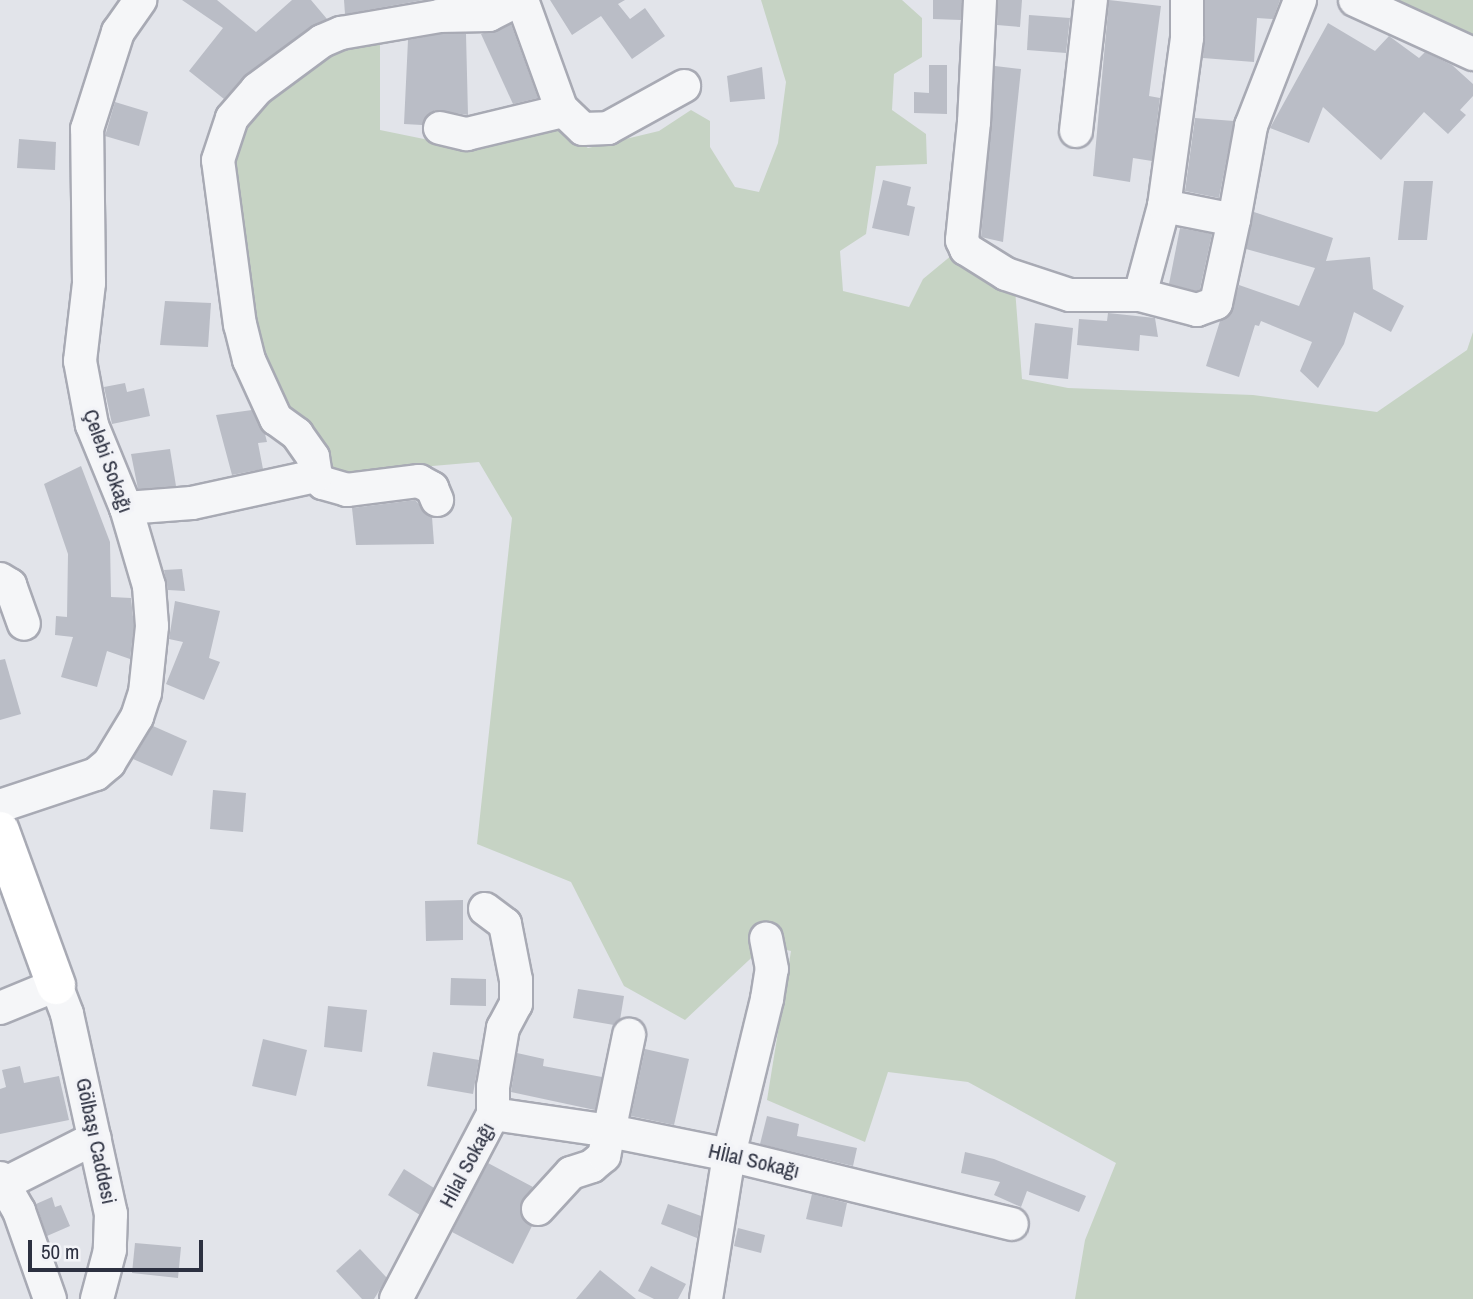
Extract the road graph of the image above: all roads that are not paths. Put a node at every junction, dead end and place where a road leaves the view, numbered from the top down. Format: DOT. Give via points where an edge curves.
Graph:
graph roads {
  1 [pos="140,0"];
  2 [pos="520,0"];
  3 [pos="980,0"];
  4 [pos="1091,0"];
  5 [pos="1187,0"];
  6 [pos="1300,0"];
  7 [pos="1355,0"];
  8 [pos="1473,54"];
  9 [pos="684,86"];
  10 [pos="563,111"];
  11 [pos="440,128"];
  12 [pos="1076,131"];
  13 [pos="1164,206"];
  14 [pos="1234,219"];
  15 [pos="1140,295"];
  16 [pos="316,476"];
  17 [pos="437,500"];
  18 [pos="126,508"];
  19 [pos="0,579"];
  20 [pos="24,624"];
  21 [pos="0,806"];
  22 [pos="0,831"];
  23 [pos="485,909"];
  24 [pos="766,939"];
  25 [pos="56,985"];
  26 [pos="0,1008"];
  27 [pos="629,1035"];
  28 [pos="493,1114"];
  29 [pos="610,1131"];
  30 [pos="95,1138"];
  31 [pos="729,1155"];
  32 [pos="1,1183"];
  33 [pos="538,1209"];
  34 [pos="1012,1224"];
  35 [pos="50,1299"];
  36 [pos="97,1299"];
  37 [pos="396,1299"];
  38 [pos="706,1299"];
  1 -- 18 [label="street, Çelebi Sokağı" via="118,33 87,130 89,283 80,361 92,425"];
  2 -- 10 [label="street"];
  2 -- 16 [label="street" via="489,15 387,23 322,41 257,89 232,118 222,139 218,160 226,239 249,360 276,419 297,434 313,457"];
  3 -- 15 [label="street" via="962,240 966,249 1006,274 1070,295"];
  4 -- 12 [label="street"];
  5 -- 13 [label="street" via="1187,38"];
  6 -- 14 [label="street" via="1251,126"];
  7 -- 8 [label="street"];
  9 -- 10 [label="street" via="608,128 583,129"];
  10 -- 11 [label="street" via="467,134"];
  13 -- 14 [label="street"];
  13 -- 15 [label="street"];
  14 -- 15 [label="street" via="1216,303 1197,310"];
  16 -- 17 [label="street" via="347,490 419,481 432,488"];
  16 -- 18 [label="street" via="192,503"];
  18 -- 21 [label="street, Çelebi Sokağı" via="149,586 152,626 145,693 137,717 109,763 96,775"];
  19 -- 20 [label="street" via="10,585"];
  22 -- 25 [label="main road"];
  23 -- 28 [label="street, Hilal Sokağı" via="505,924 516,980 516,1004 503,1028"];
  24 -- 31 [label="street" via="772,970"];
  25 -- 26 [label="street"];
  25 -- 30 [label="street, Gölbaşı Caddesi" via="76,1049"];
  27 -- 29 [label="street"];
  28 -- 29 [label="street, Hİlal Sokağı"];
  28 -- 37 [label="street, Hilal Sokağı"];
  29 -- 31 [label="street, Hİlal Sokağı"];
  29 -- 33 [label="street" via="604,1156 571,1173"];
  30 -- 32 [label="street"];
  30 -- 36 [label="street, Gölbaşı Caddesi" via="111,1214 110,1250"];
  31 -- 34 [label="street, Hİlal Sokağı"];
  31 -- 38 [label="street"];
  32 -- 35 [label="street" via="19,1211"];
}
